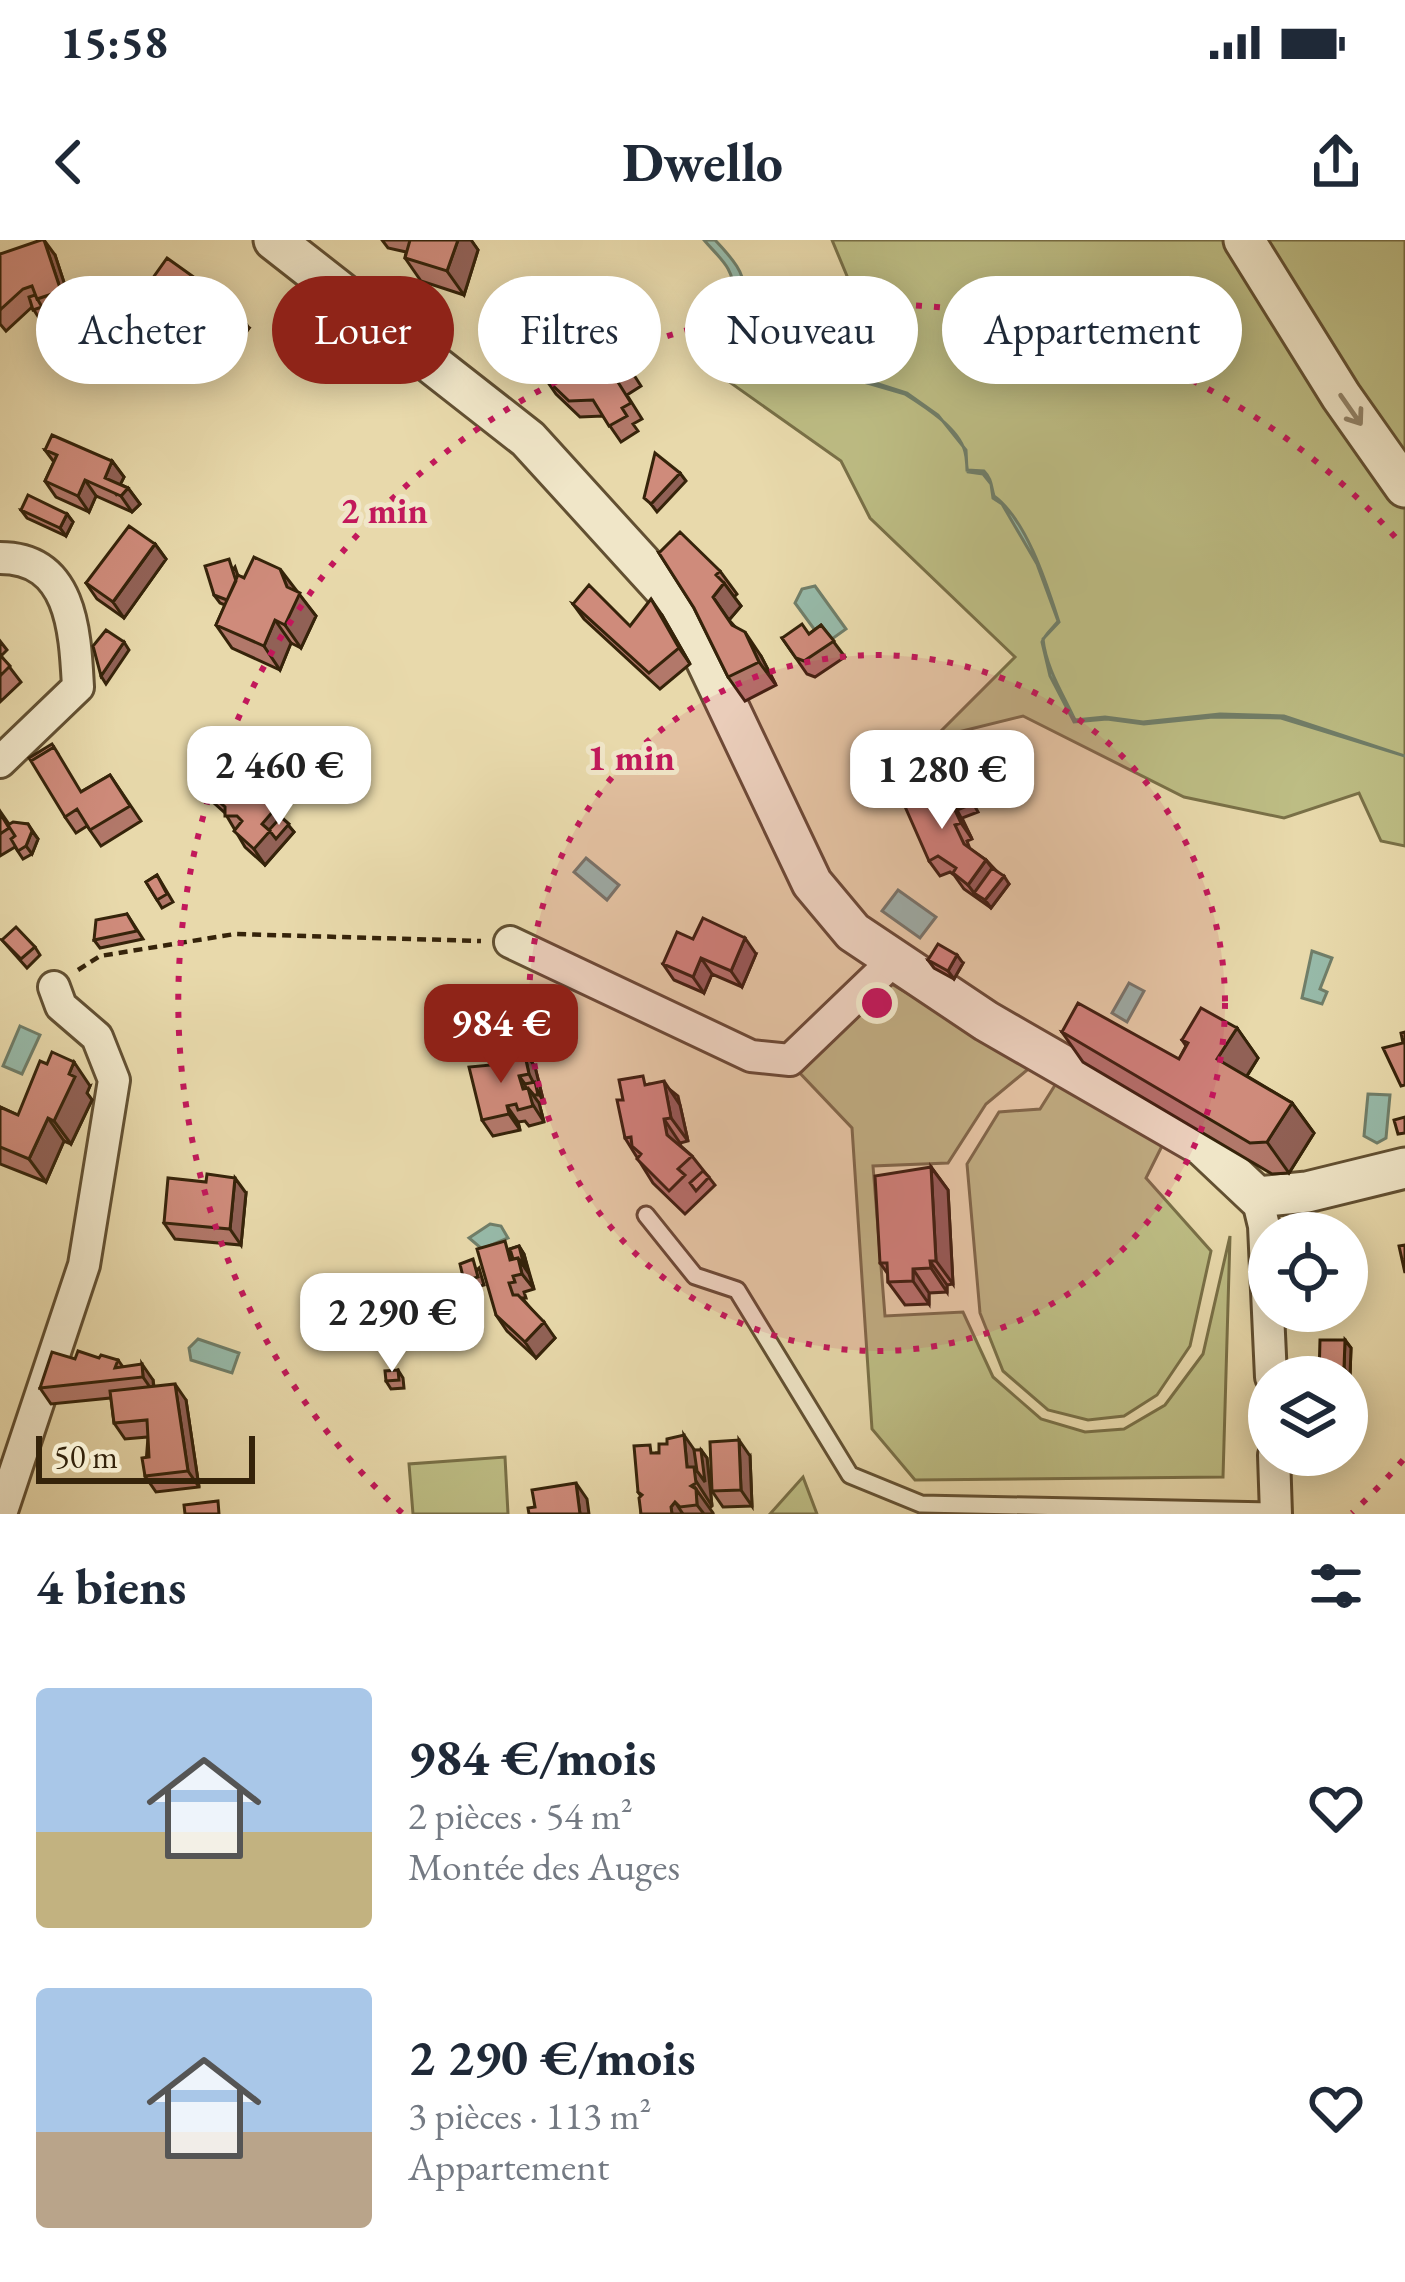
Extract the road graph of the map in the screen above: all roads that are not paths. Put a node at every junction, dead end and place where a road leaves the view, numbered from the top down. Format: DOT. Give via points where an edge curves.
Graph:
graph roads {
  1 [pos="274,240"];
  2 [pos="1244,240"];
  3 [pos="1405,487"];
  4 [pos="0,558"];
  5 [pos="0,762"];
  6 [pos="510,942"];
  7 [pos="894,960"];
  8 [pos="54,987"];
  9 [pos="1405,1168"];
  10 [pos="1257,1197"];
  11 [pos="646,1215"];
  12 [pos="1269,1356"];
  13 [pos="1275,1476"];
  14 [pos="1276,1513"];
  15 [pos="2,1514"];
  1 -- 7 [label="street" via="528,439 681,607 812,883 854,932"];
  2 -- 3 [label="street, one-way"];
  4 -- 5 [label="street" via="23,558 62,587 78,687"];
  6 -- 7 [label="street" via="752,1057 790,1060"];
  7 -- 10 [label="street" via="1203,1146"];
  8 -- 15 [label="street" via="61,1006 98,1037 114,1080 84,1265"];
  9 -- 10 [label="street"];
  10 -- 12 [label="street"];
  11 -- 14 [label="lane" via="695,1276 737,1290 850,1475 921,1504"];
  13 -- 14 [label="street"];
}
